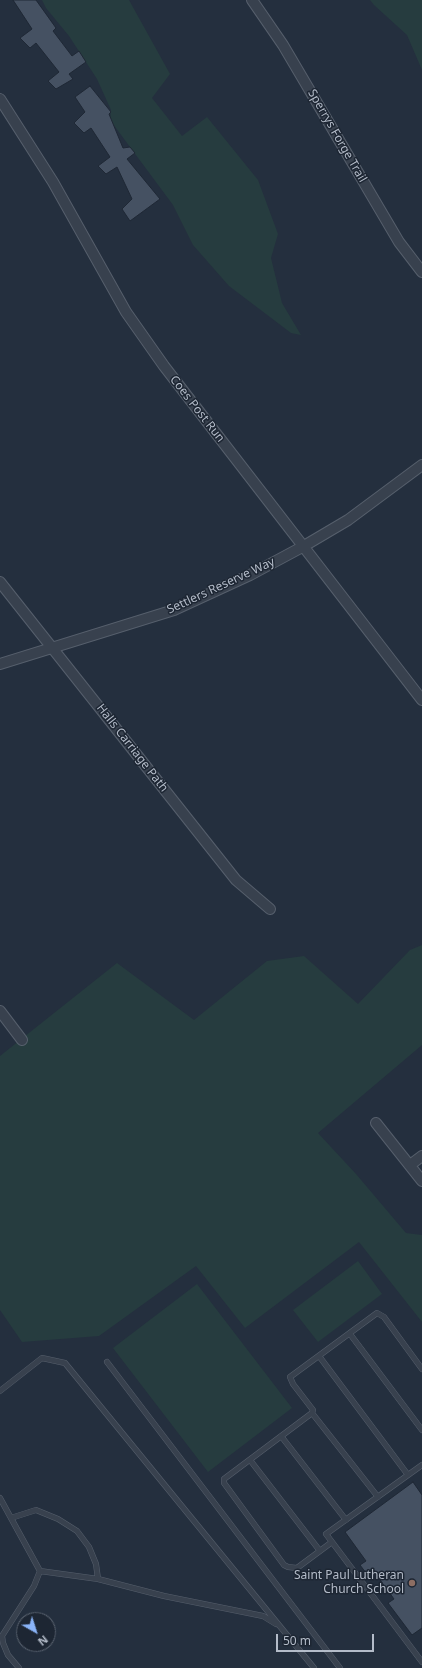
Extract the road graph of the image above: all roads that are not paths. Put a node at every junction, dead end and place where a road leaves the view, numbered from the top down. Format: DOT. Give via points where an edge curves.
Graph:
graph roads {
  1 [pos="252,0"];
  2 [pos="0,99"];
  3 [pos="422,272"];
  4 [pos="422,465"];
  5 [pos="304,546"];
  6 [pos="0,582"];
  7 [pos="53,648"];
  8 [pos="0,664"];
  9 [pos="422,700"];
  10 [pos="270,909"];
  11 [pos="0,1011"];
  12 [pos="22,1040"];
  13 [pos="376,1123"];
  14 [pos="422,1156"];
  15 [pos="410,1165"];
  16 [pos="422,1181"];
  17 [pos="350,1334"];
  18 [pos="319,1356"];
  19 [pos="107,1362"];
  20 [pos="422,1369"];
  21 [pos="0,1391"];
  22 [pos="312,1413"];
  23 [pos="422,1430"];
  24 [pos="281,1436"];
  25 [pos="250,1460"];
  26 [pos="422,1465"];
  27 [pos="408,1475"];
  28 [pos="378,1496"];
  29 [pos="0,1498"];
  30 [pos="11,1518"];
  31 [pos="346,1520"];
  32 [pos="332,1542"];
  33 [pos="320,1551"];
  34 [pos="40,1571"];
  35 [pos="98,1579"];
  36 [pos="280,1627"];
  37 [pos="422,1662"];
  38 [pos="18,1668"];
  39 [pos="314,1668"];
  40 [pos="340,1668"];
  1 -- 3 [label="street, Sperrys Forge Trail" via="283,45 399,242"];
  2 -- 5 [label="street, Coes Post Run" via="53,182 126,312 259,491"];
  4 -- 5 [label="street, Settlers Reserve Way" via="348,520"];
  5 -- 7 [label="street, Settlers Reserve Way" via="250,575 174,610"];
  5 -- 9 [label="street, Coes Post Run"];
  6 -- 7 [label="street, Halls Carriage Path"];
  7 -- 8 [label="street, Settlers Reserve Way"];
  7 -- 10 [label="street, Halls Carriage Path" via="236,880"];
  11 -- 12 [label="street"];
  13 -- 15 [label="street"];
  14 -- 15 [label="street"];
  15 -- 16 [label="street"];
  17 -- 18 [label="lane"];
  17 -- 20 [label="lane" via="377,1313 381,1314"];
  17 -- 23 [label="lane"];
  18 -- 22 [label="lane" via="290,1377 314,1410"];
  18 -- 27 [label="lane"];
  19 -- 40 [label="lane"];
  21 -- 36 [label="lane" via="42,1358 64,1362"];
  22 -- 24 [label="lane"];
  22 -- 28 [label="lane"];
  24 -- 25 [label="lane"];
  24 -- 31 [label="lane"];
  25 -- 33 [label="lane"];
  25 -- 33 [label="lane" via="224,1479 224,1483 284,1565 297,1568"];
  26 -- 27 [label="lane"];
  27 -- 28 [label="lane"];
  28 -- 31 [label="lane"];
  29 -- 30 [label="lane"];
  30 -- 34 [label="lane"];
  30 -- 35 [label="lane" via="36,1510 58,1519 77,1531 89,1547 96,1564"];
  31 -- 32 [label="lane" via="326,1534"];
  32 -- 33 [label="lane"];
  32 -- 37 [label="lane"];
  34 -- 35 [label="lane"];
  34 -- 38 [label="lane" via="34,1586 2,1636 8,1655"];
  35 -- 36 [label="lane" via="164,1596 263,1616"];
  36 -- 39 [label="lane"];
}
